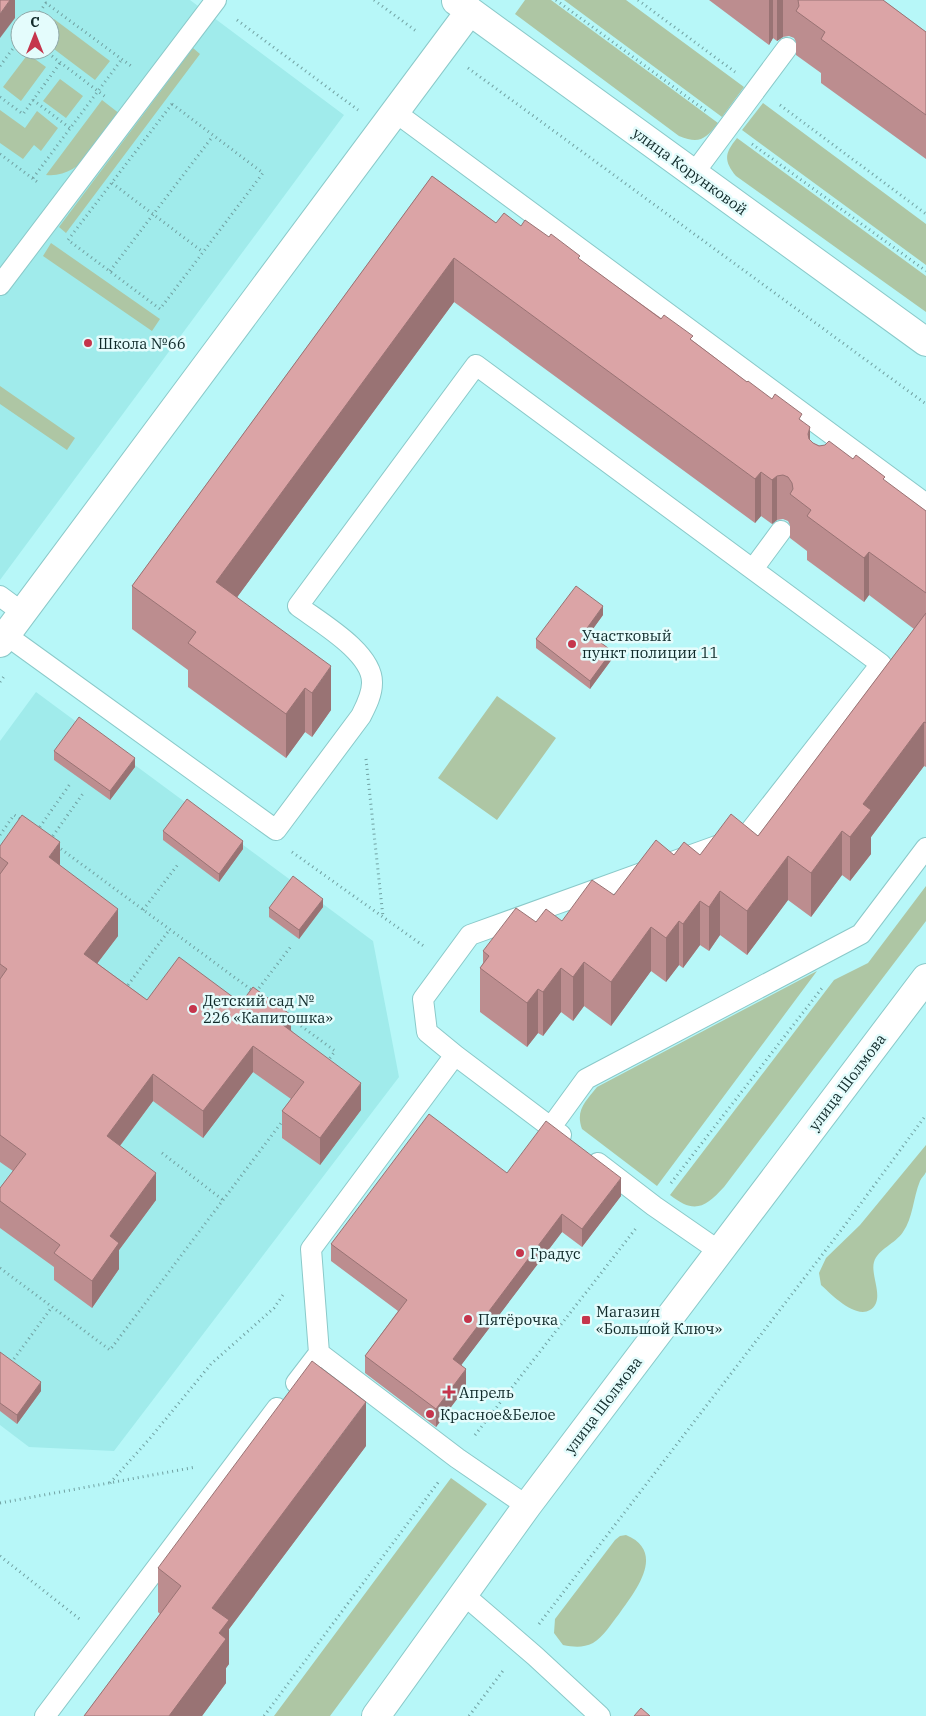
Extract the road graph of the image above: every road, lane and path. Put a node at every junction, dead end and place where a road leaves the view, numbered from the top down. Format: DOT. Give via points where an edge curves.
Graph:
graph roads {
  1 [pos="42,0"];
  2 [pos="374,0"];
  3 [pos="638,0"];
  4 [pos="215,1"];
  5 [pos="46,3"];
  6 [pos="468,4"];
  7 [pos="41,10"];
  8 [pos="787,48"];
  9 [pos="442,49"];
  10 [pos="10,52"];
  11 [pos="122,59"];
  12 [pos="56,60"];
  13 [pos="60,63"];
  14 [pos="0,66"];
  15 [pos="153,83"];
  16 [pos="757,88"];
  17 [pos="98,91"];
  18 [pos="0,97"];
  19 [pos="33,100"];
  20 [pos="129,114"];
  21 [pos="389,120"];
  22 [pos="70,128"];
  23 [pos="213,136"];
  24 [pos="0,154"];
  25 [pos="694,174"];
  26 [pos="33,178"];
  27 [pos="112,182"];
  28 [pos="63,200"];
  29 [pos="154,214"];
  30 [pos="926,214"];
  31 [pos="204,252"];
  32 [pos="110,271"];
  33 [pos="0,285"];
  34 [pos="926,342"];
  35 [pos="926,404"];
  36 [pos="926,504"];
  37 [pos="781,531"];
  38 [pos="753,569"];
  39 [pos="0,596"];
  40 [pos="23,613"];
  41 [pos="3,639"];
  42 [pos="361,716"];
  43 [pos="70,784"];
  44 [pos="84,792"];
  45 [pos="276,830"];
  46 [pos="36,831"];
  47 [pos="0,835"];
  48 [pos="50,840"];
  49 [pos="926,848"];
  50 [pos="180,863"];
  51 [pos="144,910"];
  52 [pos="382,917"];
  53 [pos="170,930"];
  54 [pos="292,945"];
  55 [pos="449,964"];
  56 [pos="926,978"];
  57 [pos="824,985"];
  58 [pos="124,990"];
  59 [pos="255,993"];
  60 [pos="263,999"];
  61 [pos="287,1016"];
  62 [pos="455,1055"];
  63 [pos="323,1067"];
  64 [pos="288,1114"];
  65 [pos="926,1114"];
  66 [pos="551,1127"];
  67 [pos="162,1153"];
  68 [pos="223,1200"];
  69 [pos="654,1206"];
  70 [pos="719,1251"];
  71 [pos="0,1268"];
  72 [pos="285,1291"];
  73 [pos="52,1307"];
  74 [pos="319,1353"];
  75 [pos="10,1366"];
  76 [pos="457,1458"];
  77 [pos="238,1459"];
  78 [pos="110,1483"];
  79 [pos="0,1503"];
  80 [pos="527,1506"];
  81 [pos="0,1556"];
  82 [pos="464,1594"];
  83 [pos="104,1638"];
  84 [pos="523,1645"];
  85 [pos="45,1716"];
  86 [pos="264,1716"];
  87 [pos="376,1716"];
  88 [pos="469,1716"];
  89 [pos="600,1716"];
  1 -- 5 [label="path"];
  2 -- 9 [label="path"];
  3 -- 16 [label="path"];
  4 -- 15 [label="lane"];
  4 -- 21 [label="path"];
  5 -- 7 [label="path"];
  5 -- 11 [label="path"];
  6 -- 9 [label="street"];
  6 -- 25 [label="street, улица Корунковой"];
  8 -- 16 [label="lane"];
  9 -- 21 [label="street"];
  9 -- 35 [label="path"];
  10 -- 14 [label="path"];
  11 -- 15 [label="path"];
  11 -- 17 [label="path"];
  12 -- 13 [label="path"];
  13 -- 17 [label="path"];
  13 -- 19 [label="path"];
  15 -- 20 [label="lane"];
  16 -- 25 [label="lane"];
  16 -- 30 [label="path"];
  17 -- 20 [label="path"];
  17 -- 22 [label="path"];
  18 -- 19 [label="path" via="23,114"];
  19 -- 22 [label="path"];
  20 -- 28 [label="lane"];
  21 -- 36 [label="lane" via="839,451"];
  21 -- 40 [label="street"];
  22 -- 26 [label="path"];
  23 -- 27 [label="path" via="172,104"];
  23 -- 29 [label="path"];
  23 -- 31 [label="path" via="263,174"];
  24 -- 26 [label="path"];
  25 -- 34 [label="street, улица Корунковой"];
  26 -- 28 [label="path"];
  27 -- 29 [label="path"];
  27 -- 32 [label="path" via="68,240"];
  28 -- 33 [label="lane"];
  29 -- 31 [label="path"];
  29 -- 32 [label="path"];
  31 -- 32 [label="path" via="160,310"];
  37 -- 38 [label="lane"];
  38 -- 42 [label="lane" via="476,364 298,606 358,651 366,662 373,682"];
  38 -- 55 [label="lane" via="881,664 747,834 470,935"];
  39 -- 40 [label="lane"];
  40 -- 41 [label="street"];
  41 -- 45 [label="lane"];
  42 -- 45 [label="lane"];
  42 -- 52 [label="path"];
  43 -- 46 [label="path"];
  44 -- 48 [label="path"];
  45 -- 52 [label="path" via="283,846"];
  46 -- 47 [label="path" via="14,815"];
  46 -- 48 [label="path"];
  48 -- 51 [label="path"];
  49 -- 66 [label="lane" via="861,934 586,1079"];
  50 -- 51 [label="path"];
  51 -- 53 [label="path"];
  52 -- 55 [label="path"];
  53 -- 58 [label="path"];
  53 -- 59 [label="path"];
  54 -- 59 [label="path"];
  55 -- 62 [label="lane" via="423,999 427,1032"];
  56 -- 70 [label="street, улица Шолмова"];
  57 -- 69 [label="path"];
  59 -- 60 [label="path"];
  61 -- 63 [label="path" via="335,1051"];
  62 -- 66 [label="lane"];
  62 -- 74 [label="lane" via="311,1250"];
  64 -- 68 [label="path"];
  65 -- 84 [label="path"];
  66 -- 69 [label="lane"];
  67 -- 68 [label="path"];
  68 -- 73 [label="path" via="110,1350"];
  69 -- 70 [label="lane"];
  69 -- 76 [label="path"];
  70 -- 80 [label="street, улица Шолмова"];
  71 -- 73 [label="path"];
  72 -- 78 [label="path" via="274,1308 211,1364"];
  73 -- 75 [label="path"];
  74 -- 76 [label="lane"];
  74 -- 77 [label="lane"];
  76 -- 80 [label="lane"];
  76 -- 86 [label="path"];
  77 -- 78 [label="path"];
  77 -- 83 [label="lane"];
  78 -- 79 [label="path"];
  80 -- 82 [label="street, улица Шолмова"];
  81 -- 83 [label="path"];
  82 -- 84 [label="lane"];
  82 -- 87 [label="street, улица Шолмова"];
  83 -- 85 [label="lane"];
  84 -- 88 [label="path"];
  84 -- 89 [label="lane"];
}
